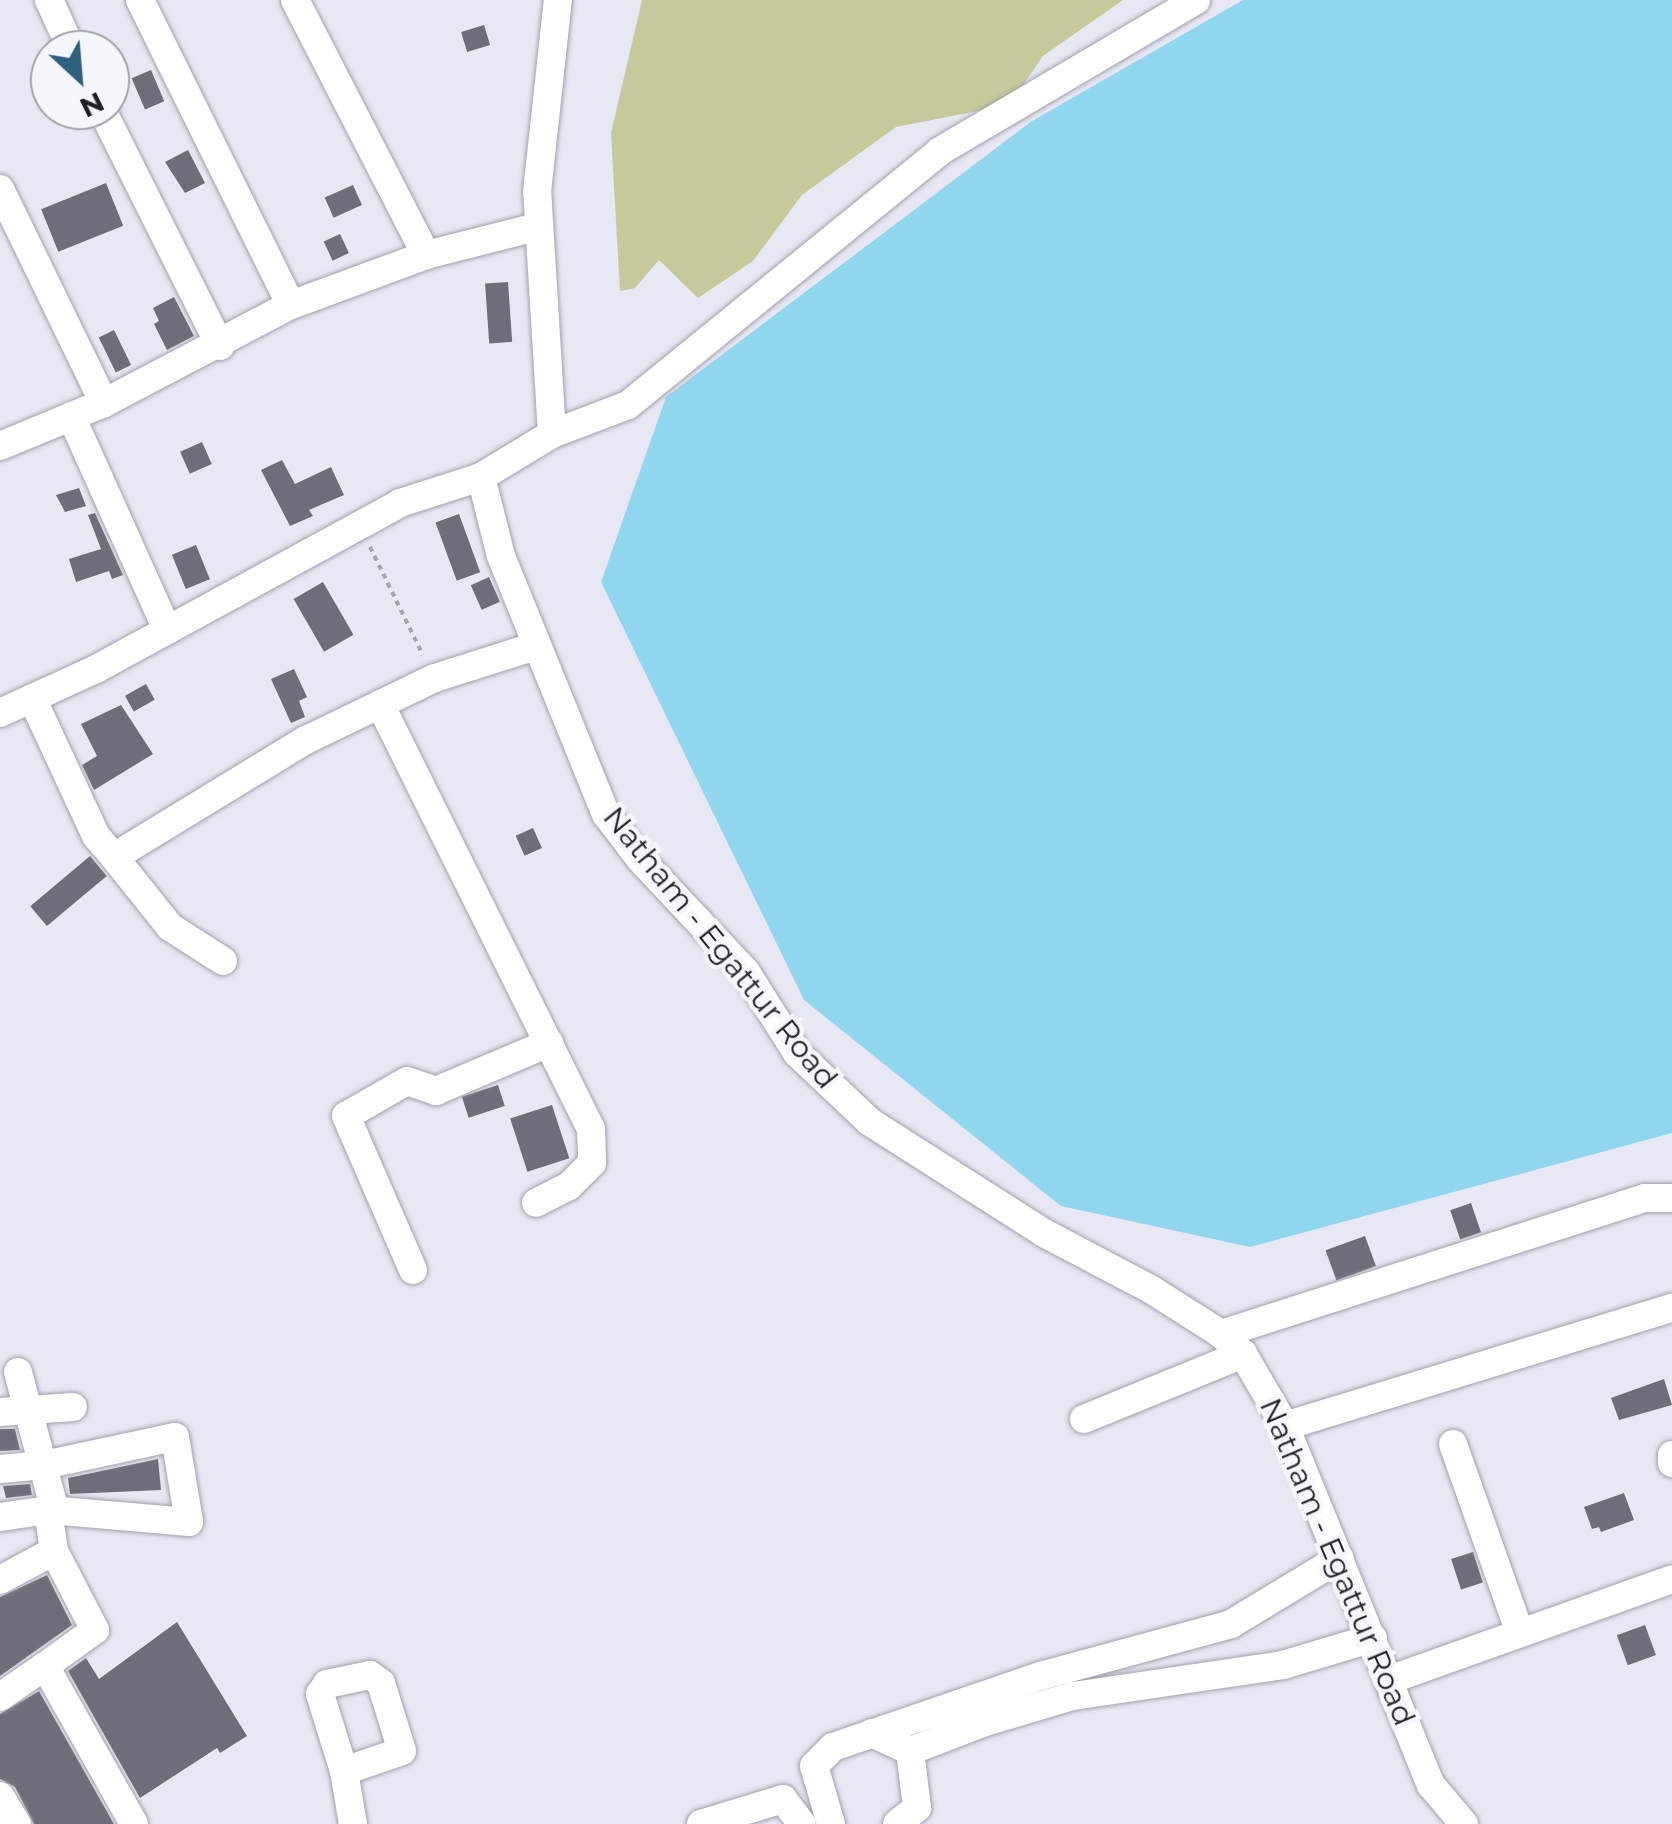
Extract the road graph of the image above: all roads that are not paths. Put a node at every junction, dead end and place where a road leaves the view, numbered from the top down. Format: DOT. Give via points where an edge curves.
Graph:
graph roads {
  1 [pos="49,0"];
  2 [pos="140,0"];
  3 [pos="296,0"];
  4 [pos="558,0"];
  5 [pos="1196,0"];
  6 [pos="63,30"];
  7 [pos="112,130"];
  8 [pos="0,189"];
  9 [pos="537,228"];
  10 [pos="426,256"];
  11 [pos="291,305"];
  12 [pos="220,346"];
  13 [pos="104,403"];
  14 [pos="70,416"];
  15 [pos="552,434"];
  16 [pos="0,446"];
  17 [pos="481,477"];
  18 [pos="167,630"];
  19 [pos="536,646"];
  20 [pos="32,698"];
  21 [pos="380,704"];
  22 [pos="0,713"];
  23 [pos="114,856"];
  24 [pos="224,961"];
  25 [pos="549,1043"];
  26 [pos="1672,1198"];
  27 [pos="536,1203"];
  28 [pos="413,1270"];
  29 [pos="1672,1308"];
  30 [pos="1221,1334"];
  31 [pos="1243,1354"];
  32 [pos="18,1372"];
  33 [pos="73,1408"];
  34 [pos="14,1411"];
  35 [pos="1084,1420"];
  36 [pos="1285,1426"];
  37 [pos="1453,1444"];
  38 [pos="1672,1454"];
  39 [pos="1672,1463"];
  40 [pos="44,1465"];
  41 [pos="0,1469"];
  42 [pos="48,1510"];
  43 [pos="0,1517"];
  44 [pos="54,1551"];
  45 [pos="1340,1558"];
  46 [pos="1672,1579"];
  47 [pos="0,1580"];
  48 [pos="1519,1630"];
  49 [pos="1373,1638"];
  50 [pos="45,1666"];
  51 [pos="1389,1680"];
  52 [pos="0,1697"];
  53 [pos="872,1734"];
  54 [pos="910,1751"];
  55 [pos="344,1771"];
  56 [pos="0,1796"];
  57 [pos="914,1819"];
  58 [pos="17,1824"];
  59 [pos="134,1824"];
  60 [pos="353,1824"];
  61 [pos="700,1824"];
  62 [pos="802,1824"];
  63 [pos="831,1824"];
  64 [pos="1464,1824"];
  1 -- 6 [label="street"];
  2 -- 11 [label="street"];
  3 -- 10 [label="street"];
  4 -- 9 [label="street"];
  5 -- 15 [label="street" via="940,151 628,405"];
  7 -- 12 [label="street"];
  8 -- 13 [label="street"];
  9 -- 10 [label="street"];
  9 -- 15 [label="street"];
  10 -- 11 [label="street"];
  11 -- 12 [label="street"];
  12 -- 13 [label="street"];
  13 -- 14 [label="street"];
  14 -- 16 [label="street"];
  14 -- 18 [label="street"];
  15 -- 17 [label="street"];
  17 -- 18 [label="street" via="400,503"];
  17 -- 19 [label="street, Natham - Egattur Road" via="501,556"];
  18 -- 20 [label="street"];
  19 -- 21 [label="street" via="435,678"];
  19 -- 30 [label="street, Natham - Egattur Road" via="606,814 746,972 797,1052 830,1087 870,1122 1028,1222"];
  20 -- 22 [label="street"];
  20 -- 23 [label="street" via="96,836"];
  21 -- 23 [label="street" via="306,740"];
  21 -- 25 [label="street"];
  23 -- 24 [label="street" via="170,927"];
  25 -- 27 [label="street" via="595,1152 569,1186"];
  25 -- 28 [label="street" via="436,1091 407,1081 346,1116"];
  26 -- 30 [label="street" via="1645,1198"];
  29 -- 36 [label="street"];
  30 -- 31 [label="street, Natham - Egattur Road"];
  31 -- 35 [label="street"];
  31 -- 36 [label="street, Natham - Egattur Road"];
  32 -- 34 [label="street"];
  33 -- 34 [label="street"];
  34 -- 40 [label="street"];
  36 -- 45 [label="street, Natham - Egattur Road"];
  37 -- 48 [label="street"];
  38 -- 39 [label="street"];
  40 -- 41 [label="street"];
  40 -- 42 [label="street"];
  40 -- 42 [label="street" via="176,1437 189,1522"];
  42 -- 43 [label="street"];
  42 -- 44 [label="street"];
  44 -- 47 [label="street"];
  44 -- 50 [label="street" via="95,1630"];
  45 -- 49 [label="street, Natham - Egattur Road"];
  45 -- 53 [label="street" via="1231,1624 1040,1676"];
  46 -- 48 [label="street"];
  48 -- 51 [label="street"];
  49 -- 51 [label="street, Natham - Egattur Road"];
  49 -- 54 [label="street" via="1283,1665 1073,1696"];
  50 -- 52 [label="street"];
  50 -- 59 [label="street"];
  51 -- 64 [label="street, Natham - Egattur Road" via="1431,1784"];
  53 -- 54 [label="street"];
  53 -- 63 [label="street" via="833,1747 814,1766"];
  54 -- 57 [label="street"];
  55 -- 60 [label="street"];
  56 -- 58 [label="street"];
  61 -- 62 [label="street" via="784,1799"];
}
